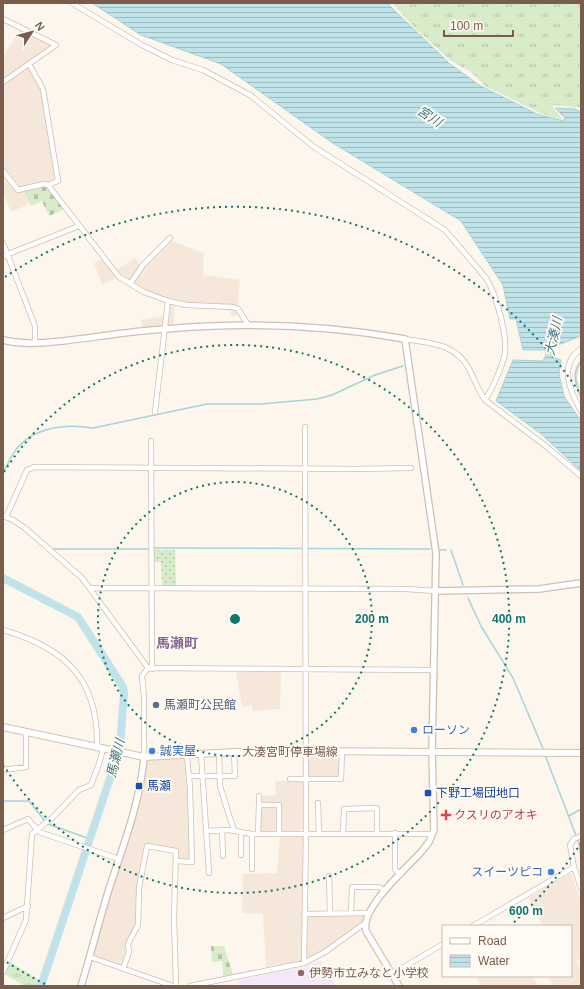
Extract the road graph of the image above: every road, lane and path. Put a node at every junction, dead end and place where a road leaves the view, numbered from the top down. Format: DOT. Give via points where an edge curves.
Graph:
graph roads {
  1 [pos="72,3"];
  2 [pos="3,19"];
  3 [pos="29,64"];
  4 [pos="3,82"];
  5 [pos="3,171"];
  6 [pos="48,185"];
  7 [pos="79,226"];
  8 [pos="170,238"];
  9 [pos="3,243"];
  10 [pos="5,255"];
  11 [pos="130,284"];
  12 [pos="168,301"];
  13 [pos="249,326"];
  14 [pos="165,328"];
  15 [pos="405,339"];
  16 [pos="3,340"];
  17 [pos="35,343"];
  18 [pos="581,349"];
  19 [pos="581,367"];
  20 [pos="581,385"];
  21 [pos="485,400"];
  22 [pos="581,411"];
  23 [pos="155,412"];
  24 [pos="305,427"];
  25 [pos="151,441"];
  26 [pos="152,467"];
  27 [pos="305,468"];
  28 [pos="411,468"];
  29 [pos="581,476"];
  30 [pos="4,516"];
  31 [pos="581,583"];
  32 [pos="90,588"];
  33 [pos="152,588"];
  34 [pos="305,589"];
  35 [pos="436,591"];
  36 [pos="3,630"];
  37 [pos="150,669"];
  38 [pos="306,670"];
  39 [pos="434,670"];
  40 [pos="3,727"];
  41 [pos="26,733"];
  42 [pos="100,749"];
  43 [pos="305,751"];
  44 [pos="234,752"];
  45 [pos="342,752"];
  46 [pos="432,752"];
  47 [pos="219,753"];
  48 [pos="201,754"];
  49 [pos="581,754"];
  50 [pos="187,756"];
  51 [pos="144,757"];
  52 [pos="3,770"];
  53 [pos="203,775"];
  54 [pos="220,775"];
  55 [pos="189,776"];
  56 [pos="306,778"];
  57 [pos="290,779"];
  58 [pos="259,796"];
  59 [pos="318,803"];
  60 [pos="259,805"];
  61 [pos="36,829"];
  62 [pos="3,830"];
  63 [pos="222,831"];
  64 [pos="234,831"];
  65 [pos="207,832"];
  66 [pos="258,833"];
  67 [pos="279,833"];
  68 [pos="306,833"];
  69 [pos="319,833"];
  70 [pos="343,833"];
  71 [pos="377,833"];
  72 [pos="241,834"];
  73 [pos="252,834"];
  74 [pos="395,834"];
  75 [pos="432,834"];
  76 [pos="580,836"];
  77 [pos="241,855"];
  78 [pos="223,856"];
  79 [pos="119,859"];
  80 [pos="176,861"];
  81 [pos="574,867"];
  82 [pos="252,869"];
  83 [pos="209,873"];
  84 [pos="400,875"];
  85 [pos="330,876"];
  86 [pos="581,888"];
  87 [pos="385,891"];
  88 [pos="28,906"];
  89 [pos="330,913"];
  90 [pos="351,913"];
  91 [pos="368,913"];
  92 [pos="304,914"];
  93 [pos="4,917"];
  94 [pos="365,923"];
  95 [pos="476,925"];
  96 [pos="442,945"];
  97 [pos="90,957"];
  98 [pos="304,963"];
  99 [pos="123,969"];
  100 [pos="3,972"];
  101 [pos="392,974"];
  102 [pos="81,986"];
  103 [pos="173,986"];
  104 [pos="176,986"];
  105 [pos="190,986"];
  106 [pos="399,986"];
  1 -- 21 [label="street" via="142,45 172,60 209,73 250,95 314,147 445,230 486,278 498,304 505,353"];
  2 -- 3 [label="street" via="56,45"];
  3 -- 4 [label="street"];
  3 -- 6 [label="street" via="43,89 51,133 58,181"];
  5 -- 6 [label="street" via="18,190"];
  6 -- 7 [label="street"];
  7 -- 10 [label="street"];
  7 -- 11 [label="street" via="119,277"];
  8 -- 11 [label="street" via="143,265"];
  9 -- 10 [label="street"];
  10 -- 17 [label="street" via="35,326"];
  11 -- 12 [label="street"];
  12 -- 13 [label="street" via="187,305 233,307 238,309"];
  12 -- 14 [label="street"];
  13 -- 14 [label="street"];
  13 -- 15 [label="street" via="320,328"];
  14 -- 17 [label="street"];
  14 -- 23 [label="street"];
  15 -- 21 [label="street" via="453,349 468,367"];
  15 -- 35 [label="street" via="426,492 435,538"];
  16 -- 17 [label="street"];
  18 -- 22 [label="street" via="573,356 567,367 568,382"];
  19 -- 20 [label="street"];
  21 -- 29 [label="street"];
  24 -- 27 [label="street"];
  25 -- 26 [label="street"];
  26 -- 27 [label="street"];
  26 -- 30 [label="street" via="30,468"];
  26 -- 33 [label="street"];
  27 -- 28 [label="street"];
  27 -- 34 [label="street"];
  30 -- 32 [label="street" via="38,538"];
  31 -- 35 [label="street" via="539,589"];
  32 -- 33 [label="street"];
  32 -- 37 [label="street"];
  33 -- 34 [label="street"];
  33 -- 37 [label="street"];
  34 -- 35 [label="street"];
  34 -- 38 [label="street"];
  35 -- 39 [label="street"];
  36 -- 42 [label="street" via="41,644 77,672 89,692"];
  37 -- 38 [label="street"];
  37 -- 51 [label="street" via="142,676"];
  38 -- 39 [label="street"];
  38 -- 43 [label="street"];
  39 -- 46 [label="street"];
  40 -- 41 [label="main road, 大湊宮町停車場線"];
  41 -- 42 [label="main road, 大湊宮町停車場線"];
  41 -- 52 [label="street" via="26,767"];
  42 -- 51 [label="main road, 大湊宮町停車場線"];
  42 -- 61 [label="street" via="99,764 91,785 79,790 46,823"];
  43 -- 44 [label="main road, 大湊宮町停車場線"];
  43 -- 45 [label="main road, 大湊宮町停車場線"];
  43 -- 56 [label="street"];
  44 -- 47 [label="main road, 大湊宮町停車場線"];
  44 -- 54 [label="street" via="235,776"];
  45 -- 46 [label="main road, 大湊宮町停車場線"];
  45 -- 56 [label="street" via="341,779"];
  46 -- 49 [label="main road, 大湊宮町停車場線"];
  46 -- 75 [label="street"];
  47 -- 48 [label="main road, 大湊宮町停車場線"];
  47 -- 54 [label="street"];
  48 -- 50 [label="main road, 大湊宮町停車場線"];
  48 -- 53 [label="street"];
  50 -- 51 [label="main road, 大湊宮町停車場線"];
  50 -- 55 [label="street"];
  51 -- 79 [label="street" via="143,776"];
  53 -- 54 [label="street"];
  53 -- 55 [label="street"];
  53 -- 65 [label="street"];
  54 -- 64 [label="street" via="220,786"];
  55 -- 80 [label="street" via="192,862"];
  56 -- 57 [label="street"];
  56 -- 68 [label="street"];
  58 -- 60 [label="street"];
  59 -- 69 [label="street"];
  60 -- 66 [label="street"];
  60 -- 67 [label="street" via="279,805"];
  61 -- 62 [label="street" via="26,819"];
  61 -- 79 [label="street"];
  61 -- 88 [label="street" via="30,842"];
  63 -- 64 [label="street"];
  63 -- 65 [label="street"];
  63 -- 78 [label="street"];
  64 -- 72 [label="street"];
  65 -- 83 [label="street"];
  66 -- 67 [label="street"];
  66 -- 73 [label="street"];
  67 -- 68 [label="street"];
  68 -- 69 [label="street"];
  68 -- 92 [label="street"];
  69 -- 70 [label="street"];
  70 -- 71 [label="street"];
  70 -- 71 [label="street" via="344,809 377,808"];
  71 -- 74 [label="street"];
  72 -- 73 [label="street"];
  72 -- 77 [label="street"];
  73 -- 82 [label="street"];
  74 -- 75 [label="street"];
  74 -- 84 [label="street" via="395,869"];
  75 -- 84 [label="street" via="422,851"];
  76 -- 81 [label="street" via="570,845"];
  79 -- 97 [label="street"];
  80 -- 99 [label="street" via="176,851 147,846 139,888 138,925 128,944 129,952"];
  80 -- 104 [label="street"];
  81 -- 86 [label="street"];
  81 -- 95 [label="street"];
  84 -- 87 [label="street"];
  85 -- 89 [label="street"];
  87 -- 90 [label="street" via="380,887 352,887"];
  87 -- 91 [label="street"];
  88 -- 93 [label="street"];
  88 -- 100 [label="street" via="26,920"];
  89 -- 90 [label="street"];
  89 -- 92 [label="street"];
  90 -- 91 [label="street"];
  91 -- 94 [label="street"];
  92 -- 98 [label="street"];
  94 -- 98 [label="street" via="325,952"];
  94 -- 101 [label="street" via="366,931"];
  96 -- 101 [label="street"];
  97 -- 99 [label="street"];
  97 -- 102 [label="street"];
  98 -- 105 [label="street"];
  99 -- 103 [label="street"];
  101 -- 106 [label="street"];
}
